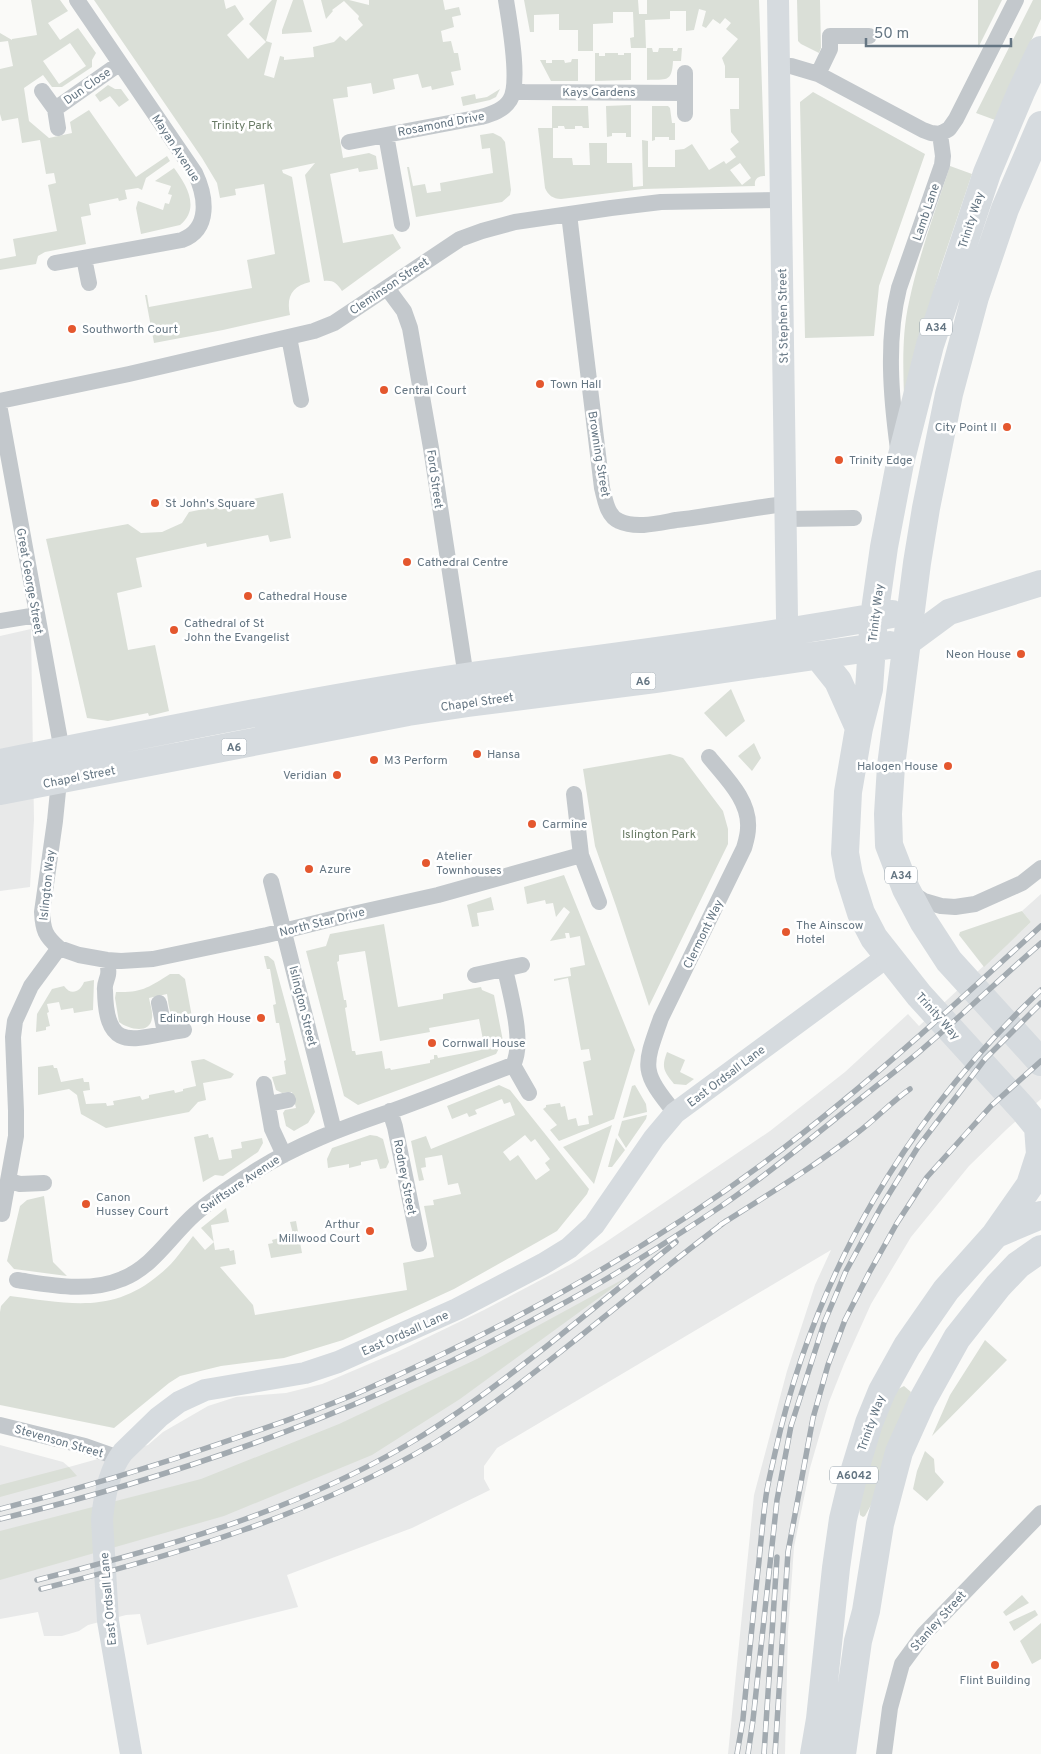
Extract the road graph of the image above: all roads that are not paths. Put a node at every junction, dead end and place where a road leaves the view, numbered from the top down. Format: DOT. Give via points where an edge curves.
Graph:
graph roads {
  1 [pos="77,0"];
  2 [pos="506,0"];
  3 [pos="778,0"];
  4 [pos="1016,0"];
  5 [pos="869,36"];
  6 [pos="1041,50"];
  7 [pos="119,64"];
  8 [pos="780,66"];
  9 [pos="685,73"];
  10 [pos="818,74"];
  11 [pos="42,91"];
  12 [pos="514,91"];
  13 [pos="685,93"];
  14 [pos="54,109"];
  15 [pos="685,114"];
  16 [pos="1041,125"];
  17 [pos="58,128"];
  18 [pos="940,134"];
  19 [pos="386,135"];
  20 [pos="349,142"];
  21 [pos="782,200"];
  22 [pos="569,214"];
  23 [pos="402,224"];
  24 [pos="84,258"];
  25 [pos="55,263"];
  26 [pos="89,283"];
  27 [pos="387,288"];
  28 [pos="289,337"];
  29 [pos="301,400"];
  30 [pos="0,401"];
  31 [pos="0,410"];
  32 [pos="900,463"];
  33 [pos="786,512"];
  34 [pos="854,518"];
  35 [pos="1041,583"];
  36 [pos="911,610"];
  37 [pos="949,612"];
  38 [pos="37,615"];
  39 [pos="874,617"];
  40 [pos="0,621"];
  41 [pos="789,632"];
  42 [pos="907,643"];
  43 [pos="872,648"];
  44 [pos="818,656"];
  45 [pos="466,677"];
  46 [pos="859,728"];
  47 [pos="62,751"];
  48 [pos="709,757"];
  49 [pos="0,763"];
  50 [pos="59,780"];
  51 [pos="0,791"];
  52 [pos="574,794"];
  53 [pos="581,855"];
  54 [pos="1041,868"];
  55 [pos="271,881"];
  56 [pos="906,889"];
  57 [pos="598,902"];
  58 [pos="284,931"];
  59 [pos="59,948"];
  60 [pos="888,956"];
  61 [pos="107,960"];
  62 [pos="522,965"];
  63 [pos="505,969"];
  64 [pos="475,975"];
  65 [pos="159,1003"];
  66 [pos="184,1030"];
  67 [pos="165,1033"];
  68 [pos="7,1037"];
  69 [pos="1041,1062"];
  70 [pos="513,1065"];
  71 [pos="264,1084"];
  72 [pos="529,1093"];
  73 [pos="288,1100"];
  74 [pos="268,1104"];
  75 [pos="390,1111"];
  76 [pos="675,1113"];
  77 [pos="1039,1129"];
  78 [pos="334,1130"];
  79 [pos="284,1155"];
  80 [pos="9,1181"];
  81 [pos="44,1183"];
  82 [pos="2,1214"];
  83 [pos="1041,1215"];
  84 [pos="994,1235"];
  85 [pos="419,1244"];
  86 [pos="1041,1249"];
  87 [pos="17,1280"];
  88 [pos="0,1425"];
  89 [pos="118,1458"];
  90 [pos="1041,1513"];
  91 [pos="131,1754"];
  92 [pos="814,1754"];
  93 [pos="842,1754"];
  94 [pos="884,1754"];
  1 -- 7 [label="street, Mayan Avenue"];
  2 -- 12 [label="street"];
  3 -- 8 [label="main road, St Stephen Street"];
  4 -- 18 [label="street" via="956,119 949,130"];
  5 -- 10 [label="street" via="830,36 830,48"];
  6 -- 32 [label="highway, Trinity Way / A34" via="987,173 930,345"];
  7 -- 14 [label="street, Dun Close"];
  7 -- 24 [label="street, Mayan Avenue" via="195,173 202,188 203,217 194,233 184,240"];
  8 -- 10 [label="street"];
  8 -- 21 [label="main road, St Stephen Street"];
  9 -- 13 [label="street"];
  10 -- 18 [label="street" via="923,130"];
  11 -- 14 [label="street, Dun Close"];
  12 -- 13 [label="street, Kays Gardens"];
  12 -- 19 [label="street, Rosamond Drive" via="506,105 489,115"];
  13 -- 15 [label="street"];
  14 -- 17 [label="street, Dun Close"];
  16 -- 36 [label="highway, A34" via="1005,209 970,315 949,394 926,508"];
  18 -- 32 [label="street, Lamb Lane" via="942,165 894,307 891,371"];
  19 -- 20 [label="street, Rosamond Drive"];
  19 -- 23 [label="street, Rosamond Drive"];
  21 -- 22 [label="street, Cleminson Street" via="661,202"];
  21 -- 33 [label="main road, St Stephen Street"];
  22 -- 27 [label="street, Cleminson Street" via="482,230 460,239"];
  22 -- 33 [label="street, Browning Street" via="602,488 610,514 618,521 645,524"];
  24 -- 25 [label="street, Mayan Avenue"];
  24 -- 26 [label="street"];
  27 -- 28 [label="street, Cleminson Street" via="334,323"];
  27 -- 45 [label="street, Ford Street" via="404,311 410,328"];
  28 -- 29 [label="street"];
  28 -- 30 [label="street, Cleminson Street"];
  31 -- 38 [label="street, Great George Street"];
  32 -- 39 [label="highway, Trinity Way / A34"];
  33 -- 34 [label="street, Browning Street"];
  33 -- 41 [label="main road, St Stephen Street"];
  35 -- 37 [label="main road, Chapel Street / A6"];
  36 -- 37 [label="main road, Chapel Street / A6"];
  36 -- 39 [label="highway, Chapel Street / A6"];
  36 -- 42 [label="highway, A34"];
  37 -- 42 [label="main road, Chapel Street / A6"];
  38 -- 40 [label="street"];
  38 -- 47 [label="street, Great George Street"];
  39 -- 41 [label="highway, Chapel Street / A6"];
  39 -- 43 [label="highway, Trinity Way / A34"];
  41 -- 45 [label="highway, Chapel Street / A6"];
  42 -- 43 [label="highway, Chapel Street / A6"];
  42 -- 56 [label="highway, A34" via="888,814 889,845"];
  43 -- 44 [label="highway, Chapel Street / A6"];
  43 -- 46 [label="highway, Trinity Way / A34" via="869,689"];
  44 -- 46 [label="highway" via="838,681"];
  44 -- 50 [label="highway, Chapel Street / A6" via="408,712"];
  45 -- 47 [label="highway, Chapel Street / A6"];
  46 -- 60 [label="highway, Trinity Way / A34" via="848,792 845,853 861,913"];
  47 -- 49 [label="highway, Chapel Street / A6"];
  47 -- 50 [label="street, Islington Way"];
  48 -- 76 [label="street, Clermont Way" via="736,790 746,812 748,827 744,848 661,1018 651,1047 647,1065 650,1078"];
  50 -- 51 [label="highway, Chapel Street / A6"];
  50 -- 59 [label="street, Islington Way" via="42,926 48,939"];
  52 -- 53 [label="street"];
  53 -- 57 [label="street"];
  53 -- 58 [label="street, North Star Drive" via="438,895"];
  54 -- 56 [label="street" via="1006,891 975,904 956,907 924,902"];
  55 -- 58 [label="street, Islington Street"];
  56 -- 69 [label="highway, A34" via="922,921 949,961"];
  58 -- 61 [label="street, North Star Drive" via="153,959"];
  58 -- 78 [label="street, Islington Street"];
  59 -- 61 [label="street, North Star Drive"];
  59 -- 68 [label="street" via="23,1000"];
  60 -- 76 [label="main road, East Ordsall Lane"];
  60 -- 77 [label="highway, Trinity Way / A34"];
  61 -- 67 [label="street" via="105,1008 115,1033 132,1039"];
  62 -- 63 [label="street"];
  63 -- 64 [label="street"];
  63 -- 70 [label="street" via="518,1044 518,1057"];
  65 -- 67 [label="street"];
  66 -- 67 [label="street"];
  68 -- 80 [label="street" via="16,1111"];
  70 -- 72 [label="street"];
  70 -- 75 [label="street"];
  71 -- 74 [label="street"];
  73 -- 74 [label="street"];
  74 -- 79 [label="street" via="272,1129"];
  75 -- 78 [label="street"];
  75 -- 85 [label="street, Rodney Street"];
  76 -- 89 [label="main road, East Ordsall Lane" via="594,1225 569,1248 457,1309 338,1362 305,1373 205,1390 179,1402"];
  77 -- 84 [label="highway" via="1040,1154 1032,1181"];
  78 -- 79 [label="street, Swiftsure Avenue"];
  79 -- 87 [label="street, Swiftsure Avenue" via="211,1201 138,1271 121,1280 62,1286"];
  80 -- 81 [label="street"];
  80 -- 82 [label="street"];
  83 -- 84 [label="highway, Trinity Way / A6042"];
  84 -- 92 [label="highway, Trinity Way / A6042" via="946,1290 907,1346 882,1391 869,1423 840,1539"];
  86 -- 93 [label="highway, A6042" via="1018,1265 998,1286 957,1338 922,1401 899,1452 880,1524 858,1641"];
  88 -- 89 [label="street, Stevenson Street" via="85,1446"];
  89 -- 91 [label="main road, East Ordsall Lane" via="103,1504 102,1520 108,1621"];
  90 -- 94 [label="street, Stanley Street" via="924,1634 902,1664 890,1708"];
}
